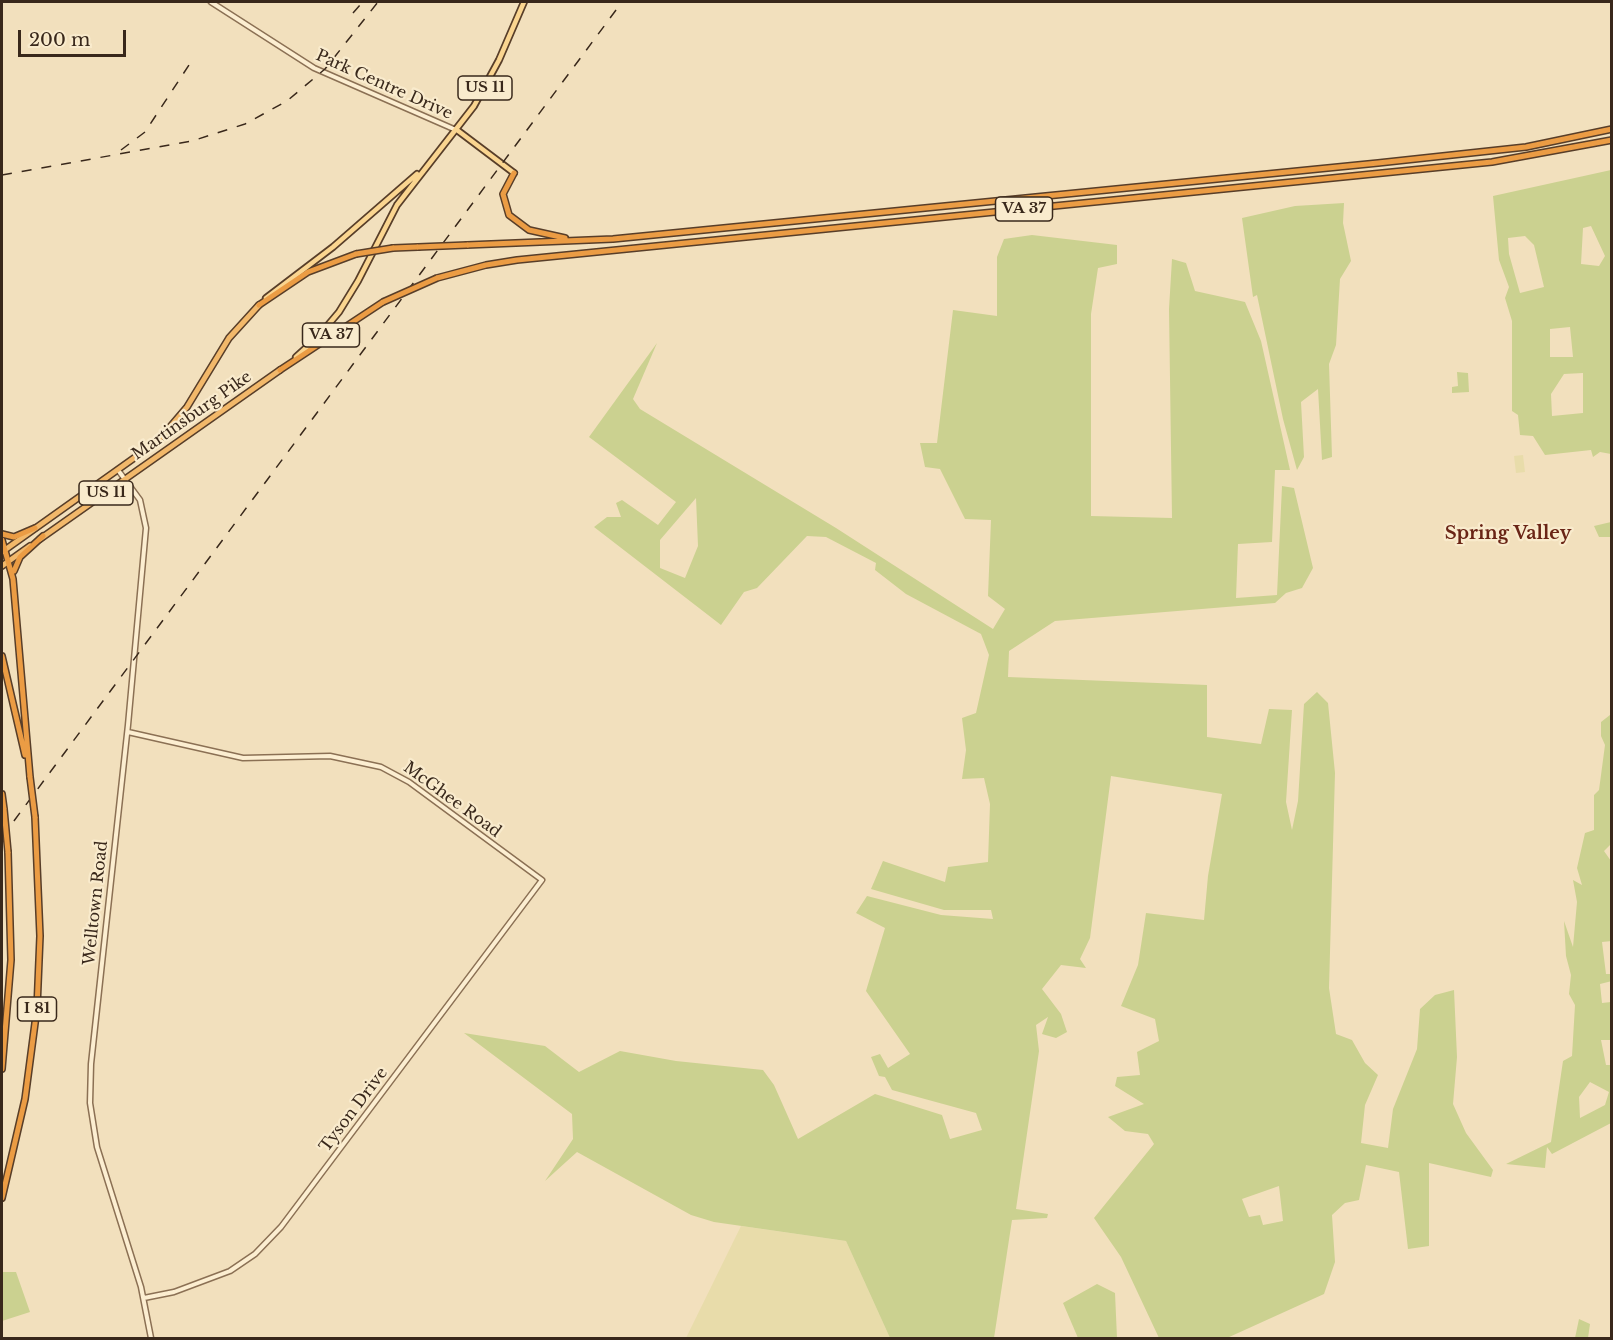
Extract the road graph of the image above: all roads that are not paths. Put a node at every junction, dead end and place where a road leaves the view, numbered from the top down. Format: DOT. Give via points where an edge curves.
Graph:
graph roads {
  1 [pos="211,2"];
  2 [pos="524,2"];
  3 [pos="1611,129"];
  4 [pos="456,130"];
  5 [pos="1611,140"];
  6 [pos="428,164"];
  7 [pos="514,173"];
  8 [pos="693,232"];
  9 [pos="259,305"];
  10 [pos="280,370"];
  11 [pos="118,470"];
  12 [pos="125,479"];
  13 [pos="35,528"];
  14 [pos="2,534"];
  15 [pos="43,536"];
  16 [pos="2,540"];
  17 [pos="4,550"];
  18 [pos="9,560"];
  19 [pos="2,566"];
  20 [pos="13,579"];
  21 [pos="2,656"];
  22 [pos="128,732"];
  23 [pos="30,777"];
  24 [pos="2,794"];
  25 [pos="2,801"];
  26 [pos="4,808"];
  27 [pos="542,880"];
  28 [pos="2,1069"];
  29 [pos="2,1198"];
  30 [pos="144,1298"];
  31 [pos="152,1338"];
  1 -- 4 [label="street, Park Centre Drive" via="314,68"];
  2 -- 4 [label="main road, US 11" via="482,93"];
  3 -- 8 [label="highway, VA 37" via="1557,142 1484,152"];
  4 -- 6 [label="main road, US 11"];
  4 -- 7 [label="main road"];
  5 -- 10 [label="highway, VA 37, bridge" via="1492,162 517,260 437,278 383,302"];
  6 -- 9 [label="main road, US 11"];
  6 -- 10 [label="main road, US 11" via="391,214 339,312 317,338"];
  7 -- 8 [label="highway" via="504,189 506,211 515,222 538,233 569,238"];
  8 -- 9 [label="highway, VA 37, bridge" via="603,240 393,248 356,254 308,272"];
  9 -- 11 [label="highway, Martinsburg Pike / US 11" via="229,338 177,421"];
  10 -- 12 [label="highway, Martinsburg Pike / US 11"];
  11 -- 12 [label="street, Welltown Road"];
  11 -- 13 [label="highway, Martinsburg Pike / US 11"];
  12 -- 15 [label="highway, Martinsburg Pike / US 11"];
  12 -- 22 [label="street, Welltown Road" via="140,500 146,524"];
  13 -- 14 [label="highway" via="14,537"];
  13 -- 17 [label="highway, Martinsburg Pike / US 11"];
  15 -- 18 [label="highway, Martinsburg Pike / US 11"];
  15 -- 20 [label="highway" via="17,561"];
  16 -- 17 [label="highway"];
  17 -- 18 [label="highway"];
  18 -- 19 [label="highway, Martinsburg Pike / US 11"];
  18 -- 20 [label="highway"];
  20 -- 23 [label="highway"];
  21 -- 23 [label="highway, I 81"];
  22 -- 27 [label="street, McGhee Road" via="243,758 330,756 381,767 408,782"];
  22 -- 30 [label="street, Welltown Road" via="92,1051 90,1103 98,1152"];
  23 -- 29 [label="highway, I 81, bridge" via="40,916 37,1008 25,1099"];
  24 -- 26 [label="highway, I 81"];
  25 -- 26 [label="highway"];
  26 -- 28 [label="highway, I 81, bridge" via="11,960"];
  27 -- 30 [label="street, Tyson Drive" via="255,1254 230,1271 174,1292"];
  30 -- 31 [label="street, Welltown Road"];
}
